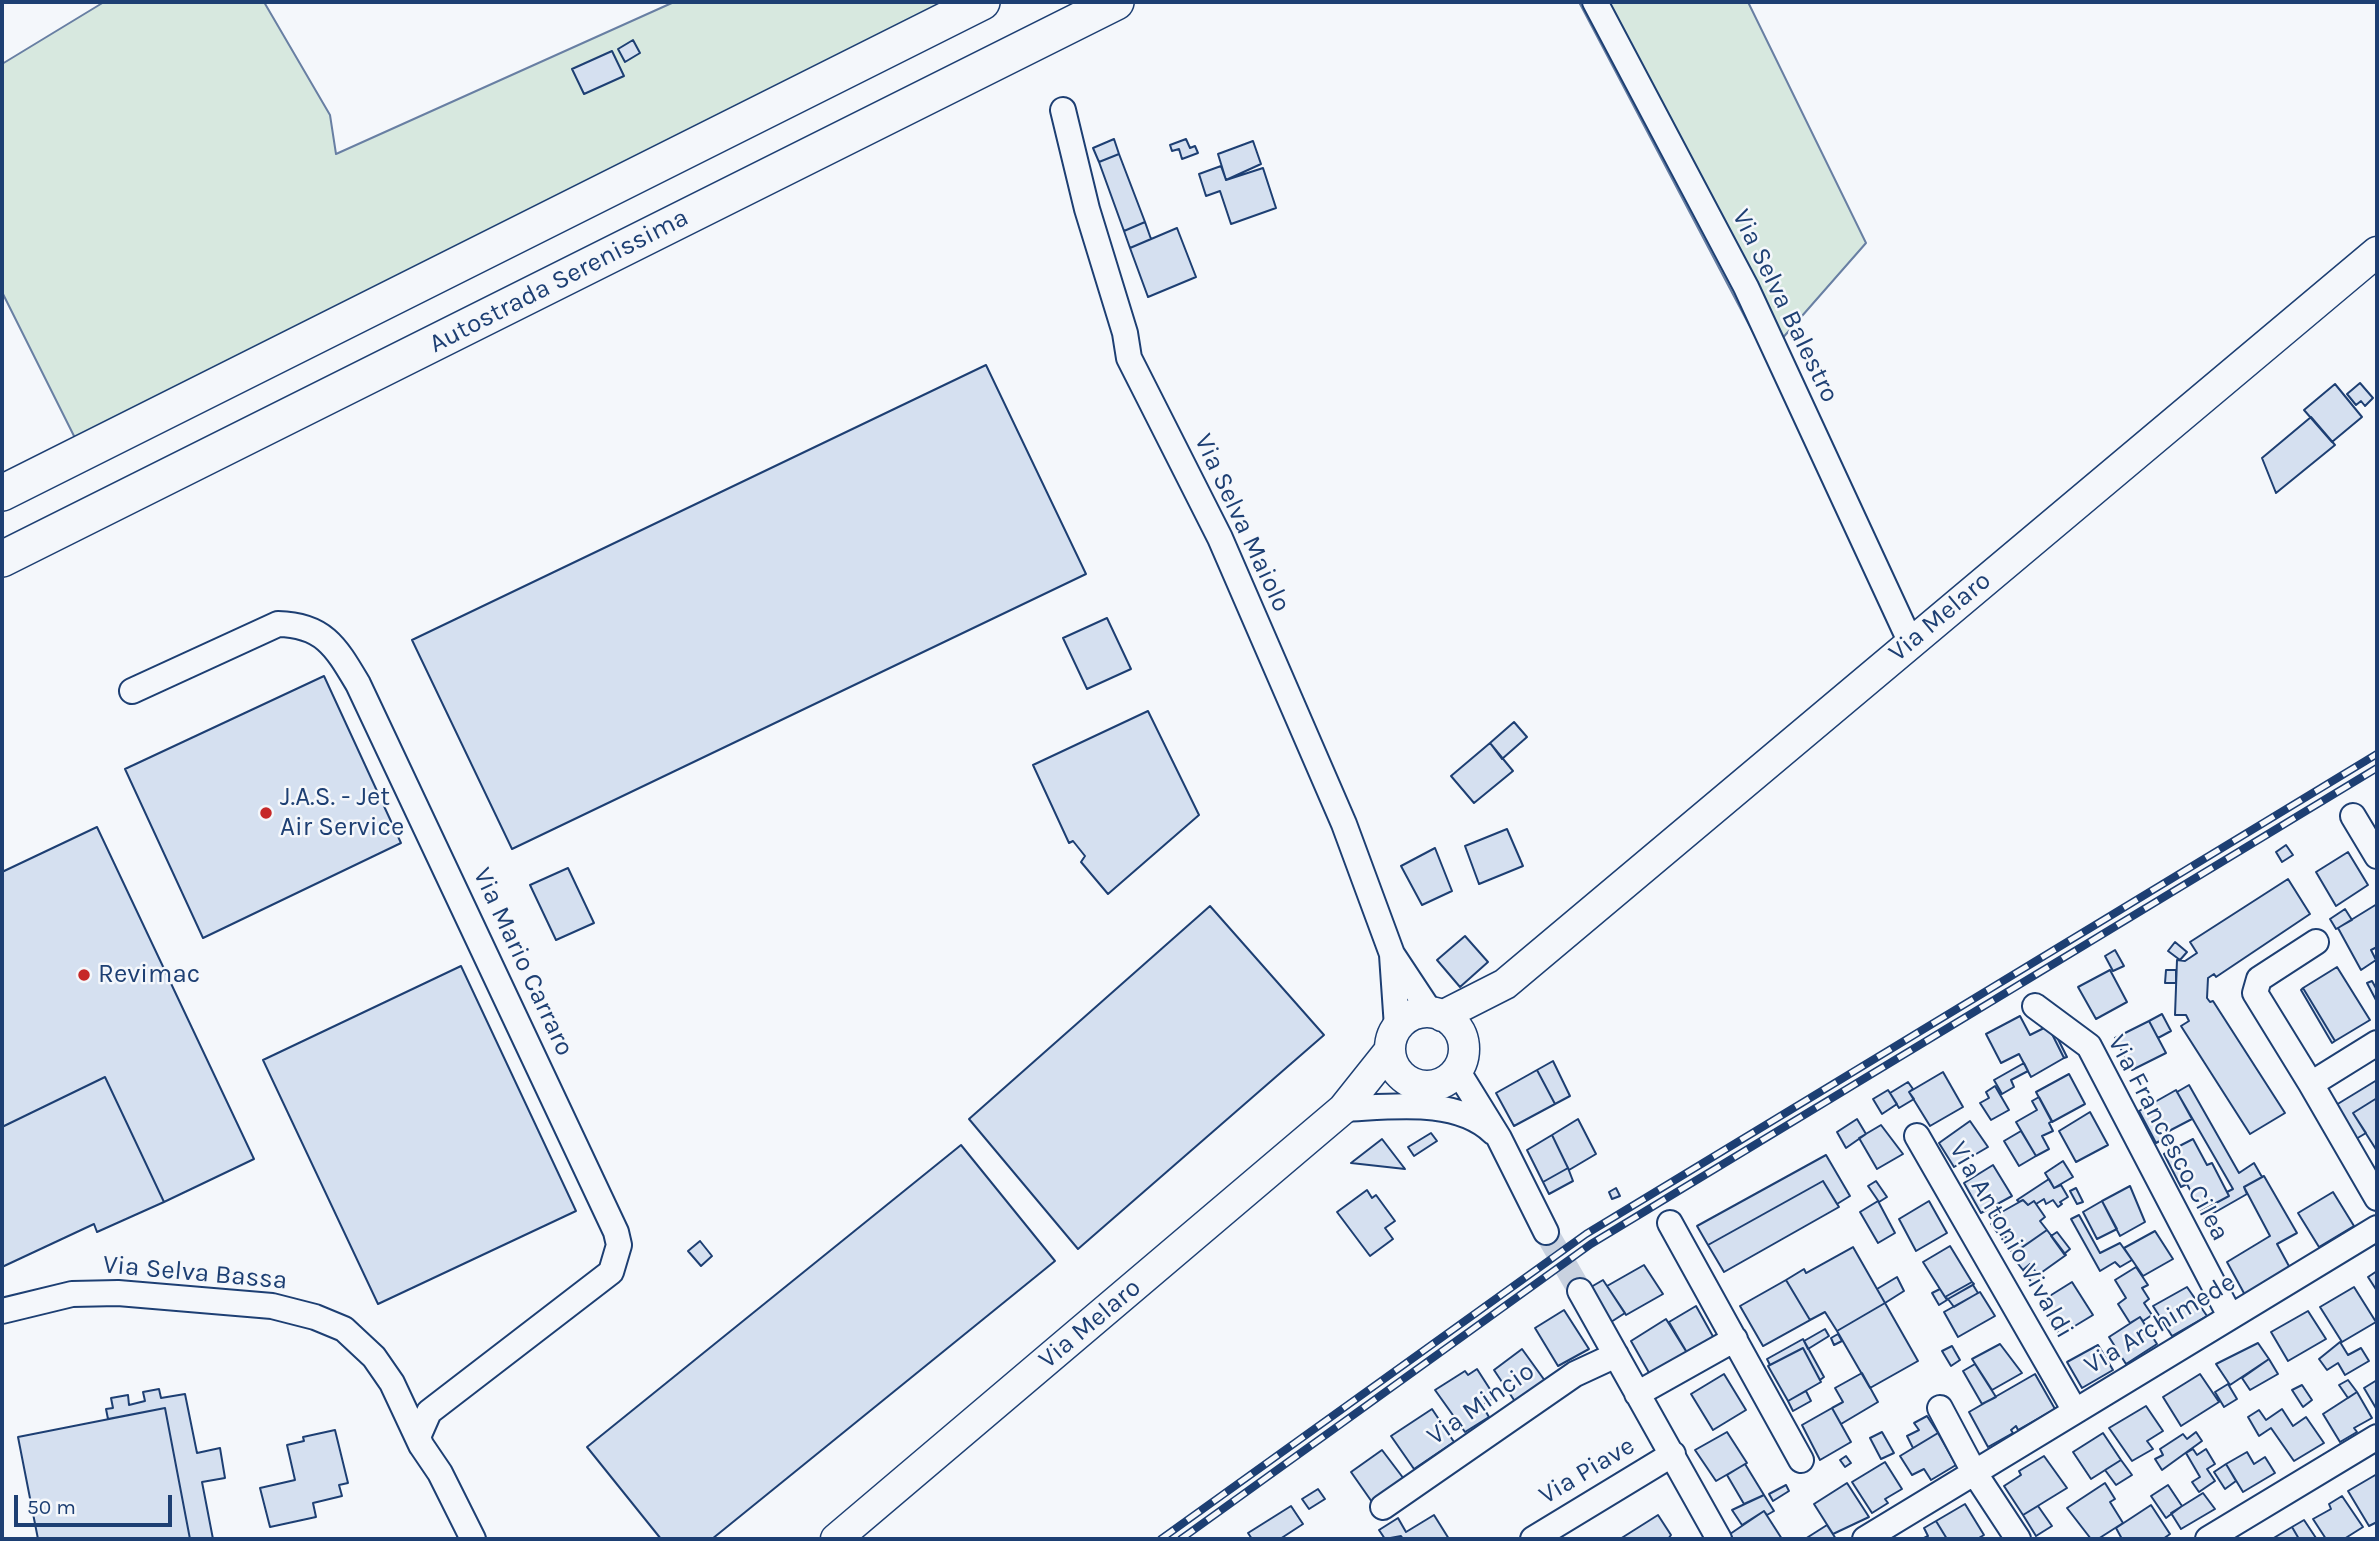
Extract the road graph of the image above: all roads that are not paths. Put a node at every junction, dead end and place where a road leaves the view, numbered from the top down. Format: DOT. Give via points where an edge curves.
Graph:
graph roads {
  1 [pos="982,2"];
  2 [pos="1116,2"];
  3 [pos="1595,2"];
  4 [pos="1063,110"];
  5 [pos="2377,252"];
  6 [pos="2,493"];
  7 [pos="2,559"];
  8 [pos="1910,642"];
  9 [pos="132,691"];
  10 [pos="2353,816"];
  11 [pos="2377,856"];
  12 [pos="2316,942"];
  13 [pos="1392,954"];
  14 [pos="1505,984"];
  15 [pos="2035,1006"];
  16 [pos="1437,1014"];
  17 [pos="1393,1038"];
  18 [pos="2377,1043"];
  19 [pos="1460,1056"];
  20 [pos="2311,1084"];
  21 [pos="1426,1086"];
  22 [pos="1343,1109"];
  23 [pos="1917,1136"];
  24 [pos="1499,1138"];
  25 [pos="2377,1198"];
  26 [pos="1670,1223"];
  27 [pos="2377,1228"];
  28 [pos="1546,1231"];
  29 [pos="1580,1291"];
  30 [pos="2,1311"];
  31 [pos="2230,1316"];
  32 [pos="1735,1339"];
  33 [pos="1616,1355"];
  34 [pos="1637,1394"];
  35 [pos="1940,1408"];
  36 [pos="2075,1410"];
  37 [pos="2377,1437"];
  38 [pos="421,1444"];
  39 [pos="1673,1454"];
  40 [pos="1801,1460"];
  41 [pos="1974,1472"];
  42 [pos="1383,1507"];
  43 [pos="473,1539"];
  44 [pos="836,1539"];
  45 [pos="1533,1539"];
  46 [pos="1719,1539"];
  47 [pos="1866,1539"];
  48 [pos="2018,1539"];
  49 [pos="2208,1539"];
  1 -- 6 [label="highway"];
  2 -- 7 [label="highway, Autostrada Serenissima"];
  3 -- 8 [label="street, Via Selva Balestro" via="1746,287"];
  4 -- 13 [label="street, Via Selva Maiolo" via="1129,358 1220,538 1344,824"];
  5 -- 8 [label="main road, Via Melaro"];
  8 -- 14 [label="main road, Via Melaro"];
  9 -- 38 [label="street, Via Mario Carraro" via="278,624 313,629 334,645 358,684 616,1232 619,1245 611,1272 429,1412 418,1437"];
  10 -- 11 [label="street"];
  12 -- 20 [label="street" via="2259,979 2255,993"];
  13 -- 16 [label="street, Via Selva Maiolo"];
  13 -- 17 [label="street, Via Selva Maiolo"];
  14 -- 16 [label="main road, Via Melaro"];
  14 -- 19 [label="main road, Via Melaro"];
  15 -- 31 [label="street, Via Francesco Cilea" via="2089,1046"];
  16 -- 17 [label="main road, Via Melaro" via="1412,1015"];
  16 -- 19 [label="main road" via="1459,1031"];
  17 -- 21 [label="main road" via="1396,1071"];
  17 -- 22 [label="main road, Via Melaro"];
  18 -- 20 [label="street"];
  19 -- 21 [label="main road, Via Melaro" via="1449,1079"];
  19 -- 24 [label="street"];
  20 -- 25 [label="street"];
  21 -- 22 [label="main road, Via Melaro" via="1385,1091"];
  22 -- 24 [label="street" via="1449,1109 1478,1118"];
  22 -- 44 [label="main road, Via Melaro"];
  23 -- 36 [label="street, Via Antonio Vivaldi"];
  24 -- 28 [label="street"];
  26 -- 32 [label="street"];
  27 -- 31 [label="street, Via Archimede"];
  29 -- 33 [label="street"];
  30 -- 38 [label="street, Via Selva Bassa" via="72,1294 118,1293 272,1306 315,1317 344,1329 374,1357"];
  31 -- 36 [label="street, Via Archimede"];
  32 -- 34 [label="street"];
  32 -- 40 [label="street"];
  33 -- 34 [label="street"];
  33 -- 42 [label="street, Via Mincio" via="1575,1374"];
  34 -- 39 [label="street"];
  35 -- 41 [label="street"];
  36 -- 41 [label="street, Via Archimede"];
  37 -- 49 [label="street"];
  38 -- 43 [label="street, Via Selva Bassa"];
  39 -- 45 [label="street, Via Piave"];
  39 -- 46 [label="street"];
  41 -- 47 [label="street, Via Archimede"];
  41 -- 48 [label="street"];
}
